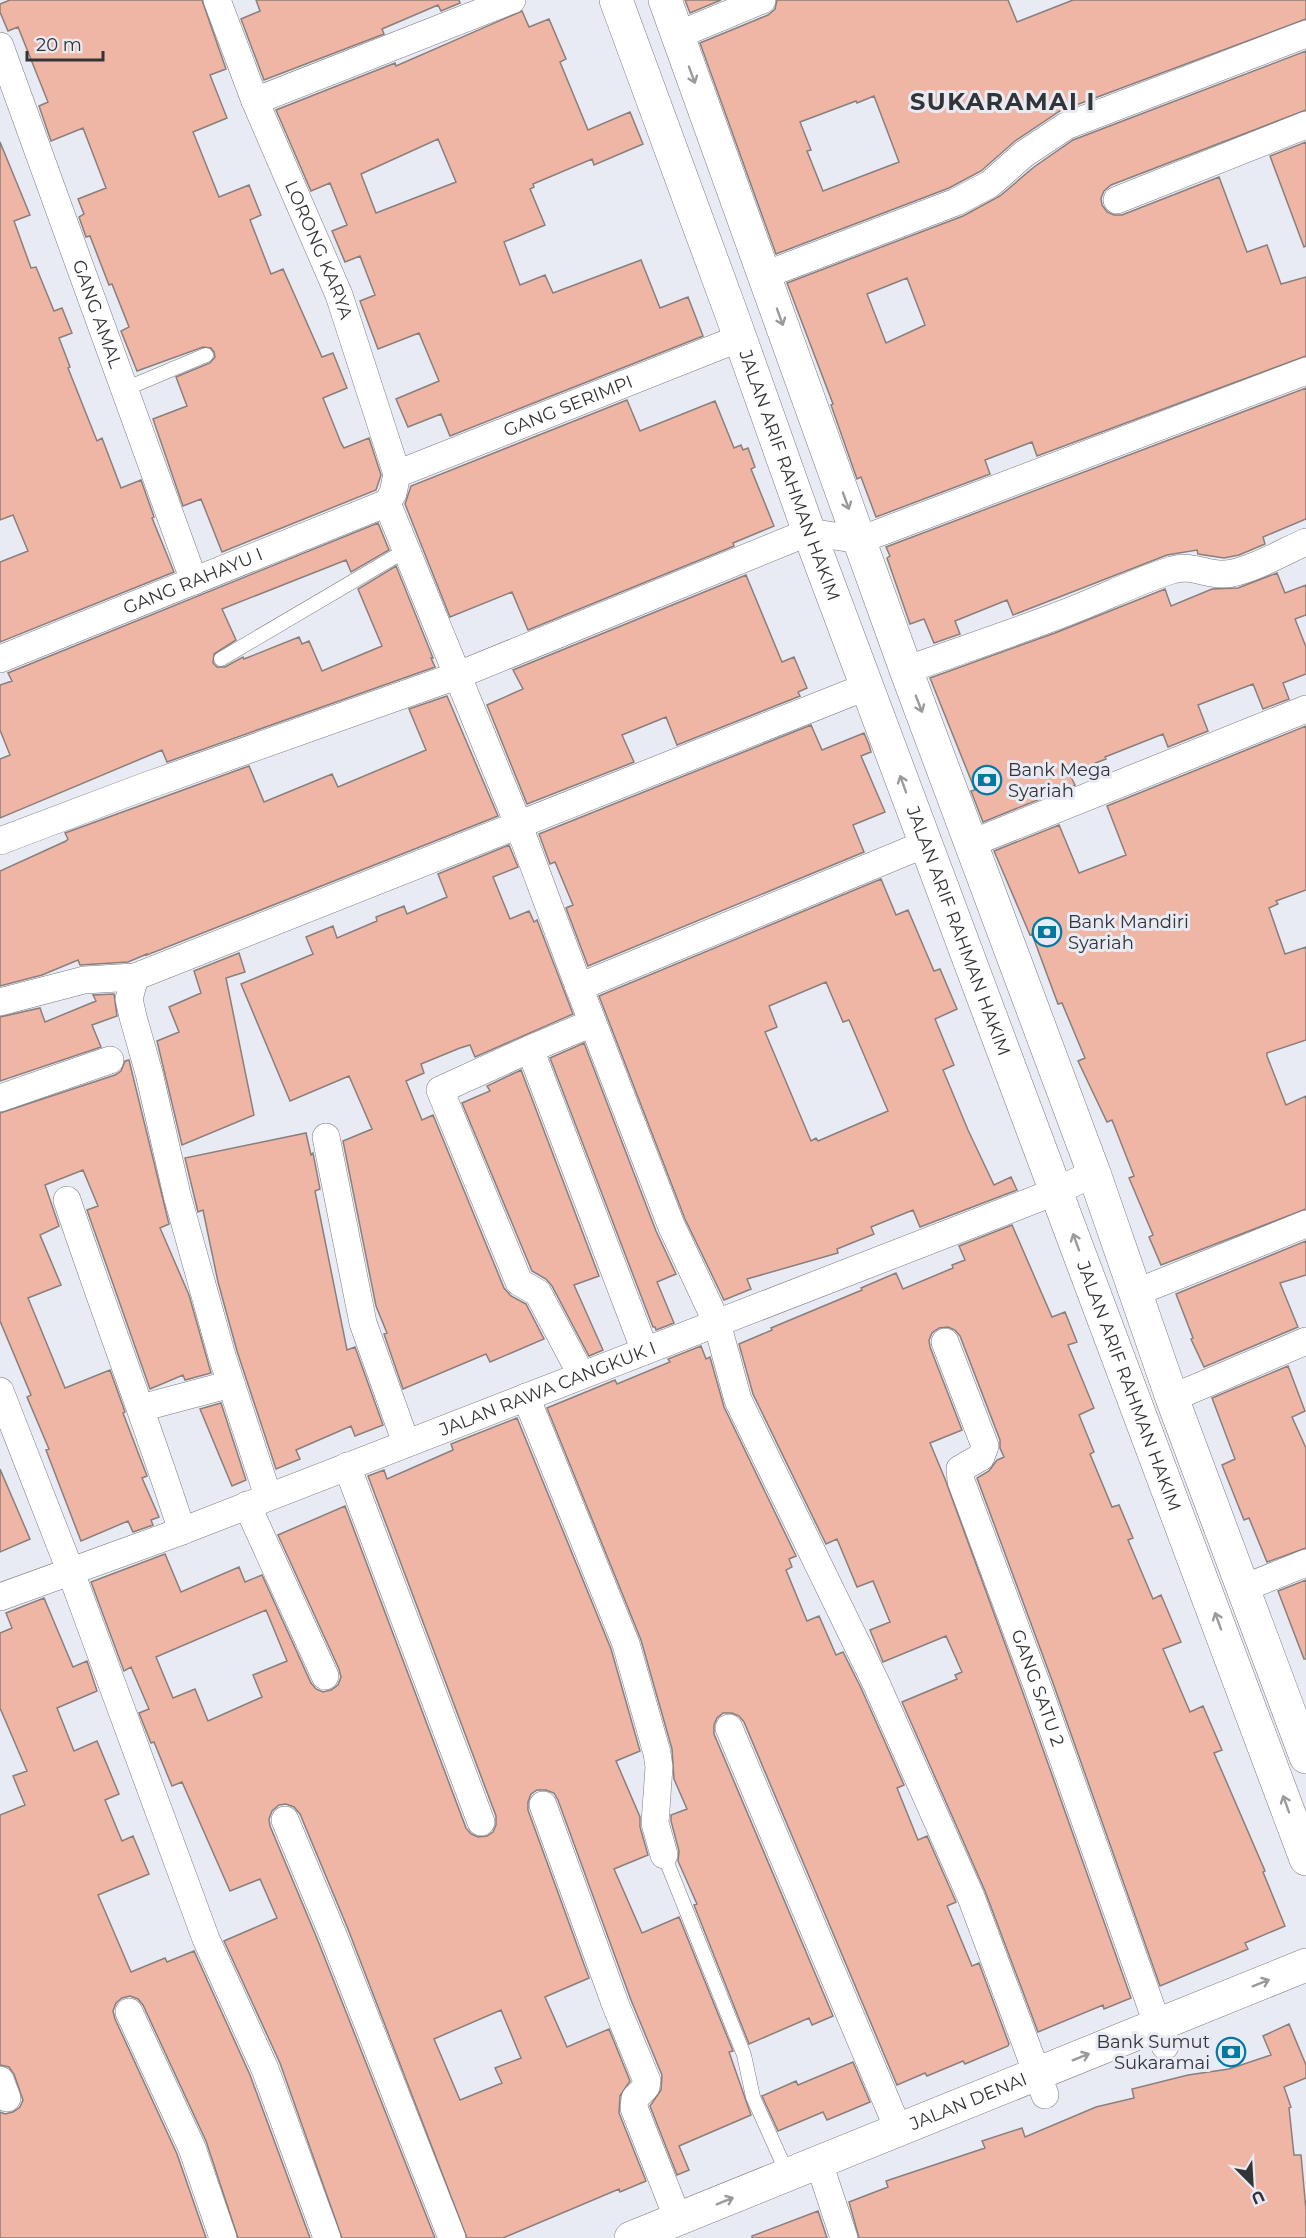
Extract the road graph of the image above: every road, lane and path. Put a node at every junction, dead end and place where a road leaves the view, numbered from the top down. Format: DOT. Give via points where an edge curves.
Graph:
graph roads {
  1 [pos="217,0"];
  2 [pos="512,0"];
  3 [pos="616,0"];
  4 [pos="664,0"];
  5 [pos="762,0"];
  6 [pos="1306,34"];
  7 [pos="678,35"];
  8 [pos="0,46"];
  9 [pos="255,100"];
  10 [pos="1306,124"];
  11 [pos="1117,200"];
  12 [pos="765,275"];
  13 [pos="740,338"];
  14 [pos="206,355"];
  15 [pos="1306,371"];
  16 [pos="125,389"];
  17 [pos="397,474"];
  18 [pos="387,503"];
  19 [pos="809,531"];
  20 [pos="860,540"];
  21 [pos="1306,542"];
  22 [pos="408,552"];
  23 [pos="195,581"];
  24 [pos="221,658"];
  25 [pos="0,659"];
  26 [pos="906,670"];
  27 [pos="456,676"];
  28 [pos="868,686"];
  29 [pos="1306,709"];
  30 [pos="519,826"];
  31 [pos="0,841"];
  32 [pos="972,843"];
  33 [pos="925,844"];
  34 [pos="135,977"];
  35 [pos="579,987"];
  36 [pos="0,1002"];
  37 [pos="592,1023"];
  38 [pos="530,1049"];
  39 [pos="110,1060"];
  40 [pos="0,1098"];
  41 [pos="326,1137"];
  42 [pos="1094,1173"];
  43 [pos="1057,1191"];
  44 [pos="67,1200"];
  45 [pos="1306,1224"];
  46 [pos="1136,1293"];
  47 [pos="717,1323"];
  48 [pos="1306,1341"];
  49 [pos="945,1342"];
  50 [pos="645,1351"];
  51 [pos="581,1374"];
  52 [pos="231,1384"];
  53 [pos="0,1391"];
  54 [pos="526,1397"];
  55 [pos="1172,1398"];
  56 [pos="141,1408"];
  57 [pos="406,1443"];
  58 [pos="347,1466"];
  59 [pos="258,1501"];
  60 [pos="182,1530"];
  61 [pos="1306,1563"];
  62 [pos="70,1570"];
  63 [pos="1244,1588"];
  64 [pos="0,1596"];
  65 [pos="325,1676"];
  66 [pos="729,1728"];
  67 [pos="1306,1757"];
  68 [pos="543,1805"];
  69 [pos="285,1820"];
  70 [pos="481,1822"];
  71 [pos="664,1855"];
  72 [pos="1306,1859"];
  73 [pos="1306,1965"];
  74 [pos="1306,1989"];
  75 [pos="129,2012"];
  76 [pos="1161,2036"];
  77 [pos="1040,2085"];
  78 [pos="899,2131"];
  79 [pos="822,2173"];
  80 [pos="788,2175"];
  81 [pos="685,2229"];
  82 [pos="223,2238"];
  83 [pos="327,2238"];
  84 [pos="452,2238"];
  85 [pos="632,2238"];
  86 [pos="844,2238"];
  1 -- 9 [label="street, LORONG KARYA"];
  2 -- 9 [label="street"];
  3 -- 13 [label="main road, JALAN ARIF RAHMAN HAKIM"];
  4 -- 7 [label="main road, JALAN ARIF RAHMAN HAKIM"];
  5 -- 7 [label="street"];
  6 -- 12 [label="street" via="1066,126 1024,154 990,184 956,202"];
  7 -- 12 [label="main road, JALAN ARIF RAHMAN HAKIM, one-way"];
  8 -- 16 [label="street, GANG AMAL"];
  9 -- 17 [label="street, LORONG KARYA" via="339,295"];
  10 -- 11 [label="street"];
  12 -- 20 [label="main road, JALAN ARIF RAHMAN HAKIM, one-way"];
  13 -- 17 [label="street, GANG SERIMPI"];
  13 -- 19 [label="main road, JALAN ARIF RAHMAN HAKIM"];
  14 -- 16 [label="lane"];
  15 -- 20 [label="street"];
  16 -- 23 [label="street, GANG AMAL"];
  17 -- 18 [label="street"];
  18 -- 22 [label="street"];
  18 -- 23 [label="street, GANG RAHAYU I"];
  19 -- 20 [label="street"];
  19 -- 27 [label="street"];
  19 -- 28 [label="main road, JALAN ARIF RAHMAN HAKIM"];
  20 -- 26 [label="main road, JALAN ARIF RAHMAN HAKIM"];
  21 -- 26 [label="street" via="1227,574 1206,573 1193,567 1160,574 1071,611"];
  22 -- 24 [label="lane"];
  22 -- 27 [label="street"];
  23 -- 25 [label="street, GANG RAHAYU I"];
  26 -- 32 [label="main road, JALAN ARIF RAHMAN HAKIM, one-way"];
  27 -- 30 [label="street"];
  27 -- 31 [label="street"];
  28 -- 30 [label="street"];
  33 -- 28 [label="main road, JALAN ARIF RAHMAN HAKIM, one-way"];
  29 -- 32 [label="street"];
  30 -- 34 [label="street"];
  30 -- 35 [label="street"];
  32 -- 42 [label="main road, JALAN ARIF RAHMAN HAKIM"];
  33 -- 35 [label="street"];
  33 -- 43 [label="main road, JALAN ARIF RAHMAN HAKIM"];
  34 -- 36 [label="street" via="84,980"];
  34 -- 52 [label="street" via="129,999 133,1017 177,1195"];
  35 -- 37 [label="street"];
  37 -- 38 [label="street"];
  37 -- 47 [label="street" via="671,1225"];
  38 -- 50 [label="street"];
  38 -- 51 [label="street" via="440,1090 519,1282 538,1293"];
  39 -- 40 [label="street"];
  41 -- 57 [label="street" via="363,1323"];
  42 -- 43 [label="street, JALAN RAWA CANGKUK I"];
  42 -- 46 [label="main road, JALAN ARIF RAHMAN HAKIM"];
  43 -- 47 [label="street, JALAN RAWA CANGKUK I"];
  72 -- 43 [label="main road, JALAN ARIF RAHMAN HAKIM, one-way"];
  44 -- 56 [label="street"];
  45 -- 46 [label="street"];
  46 -- 55 [label="main road, JALAN ARIF RAHMAN HAKIM"];
  47 -- 50 [label="street, JALAN RAWA CANGKUK I"];
  47 -- 77 [label="street" via="738,1400 876,1683 971,1896"];
  48 -- 55 [label="street"];
  49 -- 76 [label="street, GANG SATU 2" via="985,1446 981,1457 960,1469 961,1481"];
  50 -- 51 [label="street, JALAN RAWA CANGKUK I"];
  51 -- 54 [label="street, JALAN RAWA CANGKUK I"];
  52 -- 56 [label="street"];
  52 -- 59 [label="street"];
  53 -- 62 [label="street"];
  54 -- 57 [label="street, JALAN RAWA CANGKUK I"];
  54 -- 71 [label="street" via="626,1644 658,1760 655,1823"];
  55 -- 63 [label="main road, JALAN ARIF RAHMAN HAKIM"];
  56 -- 60 [label="street"];
  57 -- 58 [label="street, JALAN RAWA CANGKUK I"];
  58 -- 59 [label="street, JALAN RAWA CANGKUK I"];
  58 -- 70 [label="street"];
  59 -- 60 [label="street, JALAN RAWA CANGKUK I"];
  59 -- 65 [label="street"];
  60 -- 62 [label="street, JALAN RAWA CANGKUK I"];
  61 -- 63 [label="street"];
  62 -- 64 [label="street, JALAN RAWA CANGKUK I"];
  62 -- 83 [label="street" via="206,1939 265,2069"];
  63 -- 67 [label="main road, JALAN ARIF RAHMAN HAKIM"];
  66 -- 78 [label="street"];
  68 -- 81 [label="street" via="647,2081 635,2098 634,2108"];
  69 -- 84 [label="street"];
  71 -- 80 [label="lane" via="744,2055 753,2097"];
  76 -- 73 [label="main road, JALAN DENAI, one-way"];
  74 -- 76 [label="main road, JALAN DENAI"];
  75 -- 82 [label="street" via="192,2148"];
  76 -- 77 [label="main road, JALAN DENAI"];
  77 -- 78 [label="main road, JALAN DENAI"];
  77 -- 79 [label="main road, JALAN DENAI"];
  78 -- 79 [label="main road, JALAN DENAI"];
  79 -- 80 [label="main road, JALAN DENAI"];
  79 -- 81 [label="main road, JALAN DENAI"];
  79 -- 86 [label="street"];
  81 -- 80 [label="main road, JALAN DENAI, one-way"];
  81 -- 85 [label="main road, JALAN DENAI"];
}
